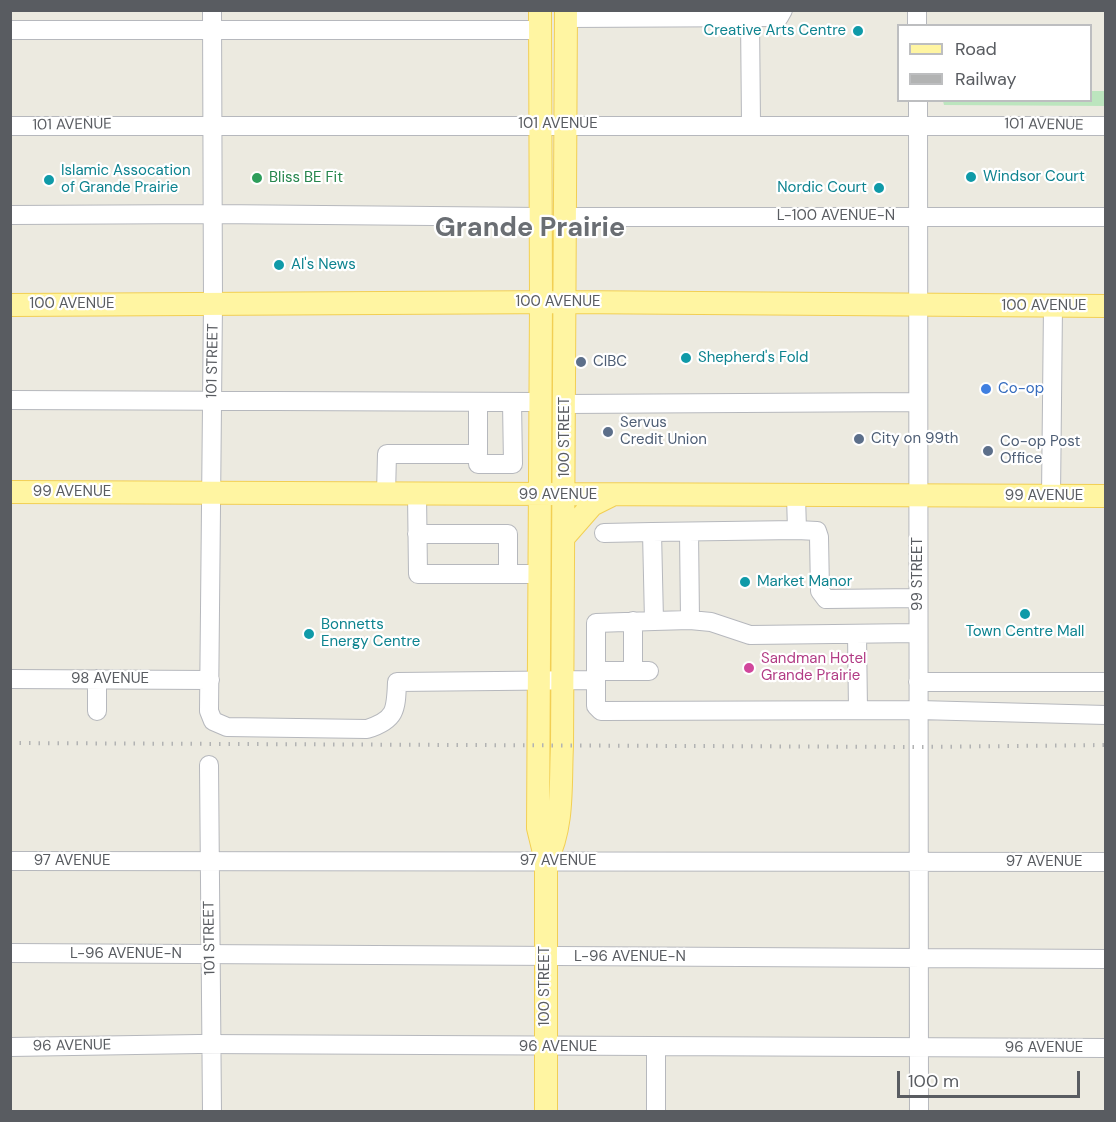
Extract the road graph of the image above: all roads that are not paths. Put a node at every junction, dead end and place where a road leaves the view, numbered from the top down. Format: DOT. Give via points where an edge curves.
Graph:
graph roads {
  1 [pos="212,10"];
  2 [pos="783,10"];
  3 [pos="566,14"];
  4 [pos="750,17"];
  5 [pos="540,20"];
  6 [pos="10,30"];
  7 [pos="212,30"];
  8 [pos="918,102"];
  9 [pos="213,123"];
  10 [pos="541,124"];
  11 [pos="566,124"];
  12 [pos="751,124"];
  13 [pos="919,124"];
  14 [pos="10,126"];
  15 [pos="1106,126"];
  16 [pos="214,214"];
  17 [pos="10,215"];
  18 [pos="919,216"];
  19 [pos="541,217"];
  20 [pos="566,217"];
  21 [pos="1106,217"];
  22 [pos="541,302"];
  23 [pos="566,302"];
  24 [pos="213,303"];
  25 [pos="10,304"];
  26 [pos="918,305"];
  27 [pos="1053,306"];
  28 [pos="1106,306"];
  29 [pos="10,400"];
  30 [pos="213,400"];
  31 [pos="478,402"];
  32 [pos="512,402"];
  33 [pos="540,402"];
  34 [pos="918,402"];
  35 [pos="565,404"];
  36 [pos="478,459"];
  37 [pos="10,492"];
  38 [pos="212,492"];
  39 [pos="386,494"];
  40 [pos="417,494"];
  41 [pos="478,495"];
  42 [pos="539,495"];
  43 [pos="565,495"];
  44 [pos="610,496"];
  45 [pos="796,496"];
  46 [pos="918,496"];
  47 [pos="1051,496"];
  48 [pos="1106,496"];
  49 [pos="797,530"];
  50 [pos="652,532"];
  51 [pos="689,532"];
  52 [pos="604,533"];
  53 [pos="417,534"];
  54 [pos="564,537"];
  55 [pos="508,574"];
  56 [pos="539,574"];
  57 [pos="918,598"];
  58 [pos="690,620"];
  59 [pos="633,621"];
  60 [pos="654,621"];
  61 [pos="918,633"];
  62 [pos="857,634"];
  63 [pos="596,676"];
  64 [pos="10,679"];
  65 [pos="97,679"];
  66 [pos="210,680"];
  67 [pos="563,681"];
  68 [pos="540,682"];
  69 [pos="918,682"];
  70 [pos="1039,682"];
  71 [pos="1106,682"];
  72 [pos="858,710"];
  73 [pos="919,710"];
  74 [pos="97,711"];
  75 [pos="1040,715"];
  76 [pos="1106,715"];
  77 [pos="209,765"];
  78 [pos="10,861"];
  79 [pos="209,861"];
  80 [pos="546,861"];
  81 [pos="919,861"];
  82 [pos="1106,862"];
  83 [pos="10,953"];
  84 [pos="211,954"];
  85 [pos="545,956"];
  86 [pos="918,958"];
  87 [pos="1106,959"];
  88 [pos="212,1045"];
  89 [pos="10,1047"];
  90 [pos="546,1047"];
  91 [pos="656,1047"];
  92 [pos="918,1048"];
  93 [pos="1106,1048"];
  94 [pos="212,1112"];
  95 [pos="546,1112"];
  96 [pos="656,1112"];
  97 [pos="919,1112"];
  1 -- 7 [label="street, 101 STREET"];
  2 -- 4 [label="street" via="779,17"];
  3 -- 4 [label="street"];
  3 -- 11 [label="main road, 100 STREET"];
  4 -- 12 [label="street"];
  5 -- 7 [label="street"];
  5 -- 10 [label="main road, 100 STREET"];
  6 -- 7 [label="street"];
  7 -- 9 [label="street, 101 STREET"];
  8 -- 13 [label="street, 99 STREET"];
  9 -- 10 [label="street, 101 AVENUE"];
  9 -- 14 [label="street, 101 AVENUE"];
  9 -- 16 [label="street, 101 STREET"];
  10 -- 11 [label="street, 101 AVENUE"];
  10 -- 19 [label="main road, 100 STREET"];
  11 -- 12 [label="street, 101 AVENUE"];
  11 -- 20 [label="main road, 100 STREET"];
  12 -- 13 [label="street, 101 AVENUE"];
  13 -- 15 [label="street, 101 AVENUE"];
  13 -- 18 [label="street, 99 STREET"];
  16 -- 17 [label="street"];
  16 -- 19 [label="street"];
  16 -- 24 [label="street, 101 STREET"];
  18 -- 20 [label="street, L-100 AVENUE-N"];
  18 -- 21 [label="street, L-100 AVENUE-N"];
  18 -- 26 [label="street, 99 STREET"];
  19 -- 22 [label="main road, 100 STREET"];
  20 -- 23 [label="main road, 100 STREET"];
  22 -- 23 [label="main road, 100 AVENUE"];
  22 -- 24 [label="main road, 100 AVENUE"];
  22 -- 33 [label="main road, 100 STREET"];
  23 -- 26 [label="main road, 100 AVENUE"];
  23 -- 35 [label="main road, 100 STREET"];
  24 -- 25 [label="main road, 100 AVENUE"];
  24 -- 30 [label="street, 101 STREET"];
  26 -- 27 [label="main road, 100 AVENUE"];
  26 -- 34 [label="street, 99 STREET"];
  27 -- 28 [label="main road, 100 AVENUE"];
  27 -- 47 [label="street"];
  29 -- 30 [label="street"];
  30 -- 31 [label="street"];
  30 -- 38 [label="street, 101 STREET"];
  31 -- 32 [label="street"];
  31 -- 36 [label="street"];
  32 -- 33 [label="street"];
  32 -- 36 [label="street" via="513,464"];
  33 -- 42 [label="main road, 100 STREET"];
  34 -- 35 [label="street"];
  34 -- 46 [label="street, 99 STREET"];
  35 -- 43 [label="main road, 100 STREET"];
  36 -- 39 [label="street" via="387,454"];
  36 -- 41 [label="street"];
  37 -- 38 [label="main road, 99 AVENUE"];
  38 -- 39 [label="main road, 99 AVENUE"];
  38 -- 66 [label="street, 101 STREET"];
  39 -- 40 [label="main road, 99 AVENUE"];
  40 -- 41 [label="main road, 99 AVENUE"];
  40 -- 53 [label="street"];
  41 -- 42 [label="main road, 99 AVENUE"];
  42 -- 43 [label="main road, 99 AVENUE"];
  42 -- 56 [label="main road, 100 STREET"];
  43 -- 44 [label="main road, 99 AVENUE"];
  43 -- 54 [label="main road, 100 STREET"];
  44 -- 45 [label="main road, 99 AVENUE"];
  44 -- 54 [label="main road" via="592,505"];
  45 -- 46 [label="main road, 99 AVENUE"];
  45 -- 49 [label="street"];
  46 -- 47 [label="main road, 99 AVENUE"];
  46 -- 57 [label="street, 99 STREET"];
  47 -- 48 [label="main road, 99 AVENUE"];
  49 -- 51 [label="street"];
  49 -- 57 [label="street" via="817,531 820,591 826,598"];
  50 -- 51 [label="street"];
  50 -- 52 [label="street"];
  50 -- 60 [label="street"];
  51 -- 58 [label="street"];
  53 -- 55 [label="street" via="418,574"];
  53 -- 55 [label="street" via="508,534"];
  54 -- 67 [label="main road, 100 STREET"];
  55 -- 56 [label="street"];
  56 -- 68 [label="main road, 100 STREET"];
  57 -- 61 [label="street, 99 STREET"];
  58 -- 60 [label="street"];
  58 -- 62 [label="street" via="711,622 750,635"];
  59 -- 60 [label="street"];
  59 -- 63 [label="street" via="596,623"];
  59 -- 63 [label="street" via="641,671"];
  61 -- 62 [label="street"];
  61 -- 69 [label="street, 99 STREET"];
  62 -- 72 [label="street"];
  63 -- 67 [label="street"];
  63 -- 72 [label="street" via="596,706 601,711"];
  64 -- 65 [label="street, 98 AVENUE"];
  65 -- 66 [label="street, 98 AVENUE"];
  65 -- 74 [label="street"];
  66 -- 68 [label="street, 101 STREET" via="213,721 227,727 367,729 385,724 396,709 397,682"];
  67 -- 68 [label="street"];
  67 -- 80 [label="main road, 100 STREET" via="559,827"];
  68 -- 80 [label="main road, 100 STREET" via="538,828"];
  69 -- 70 [label="street"];
  69 -- 73 [label="street, 99 STREET"];
  70 -- 71 [label="street"];
  70 -- 75 [label="street"];
  72 -- 73 [label="street"];
  73 -- 75 [label="street"];
  73 -- 81 [label="street, 99 STREET"];
  75 -- 76 [label="street"];
  77 -- 79 [label="street, 101 STREET"];
  78 -- 79 [label="street, 97 AVENUE"];
  79 -- 80 [label="street, 97 AVENUE"];
  79 -- 84 [label="street, 101 STREET"];
  80 -- 81 [label="street, 97 AVENUE"];
  80 -- 85 [label="main road, 100 STREET"];
  81 -- 82 [label="street, 97 AVENUE"];
  81 -- 86 [label="street, 99 STREET"];
  83 -- 84 [label="street, L-96 AVENUE-N"];
  84 -- 85 [label="street, L-96 AVENUE-N"];
  84 -- 88 [label="street, 101 STREET"];
  85 -- 86 [label="street, L-96 AVENUE-N"];
  85 -- 90 [label="main road, 100 STREET"];
  86 -- 87 [label="street, L-96 AVENUE-N"];
  86 -- 92 [label="street, 99 STREET"];
  88 -- 89 [label="street, 96 AVENUE"];
  88 -- 90 [label="street, 96 AVENUE"];
  88 -- 94 [label="street, 101 STREET"];
  90 -- 91 [label="street, 96 AVENUE"];
  90 -- 95 [label="main road, 100 STREET"];
  91 -- 92 [label="street, 96 AVENUE"];
  91 -- 96 [label="street"];
  92 -- 93 [label="street, 96 AVENUE"];
  92 -- 97 [label="street, 99 STREET"];
}
